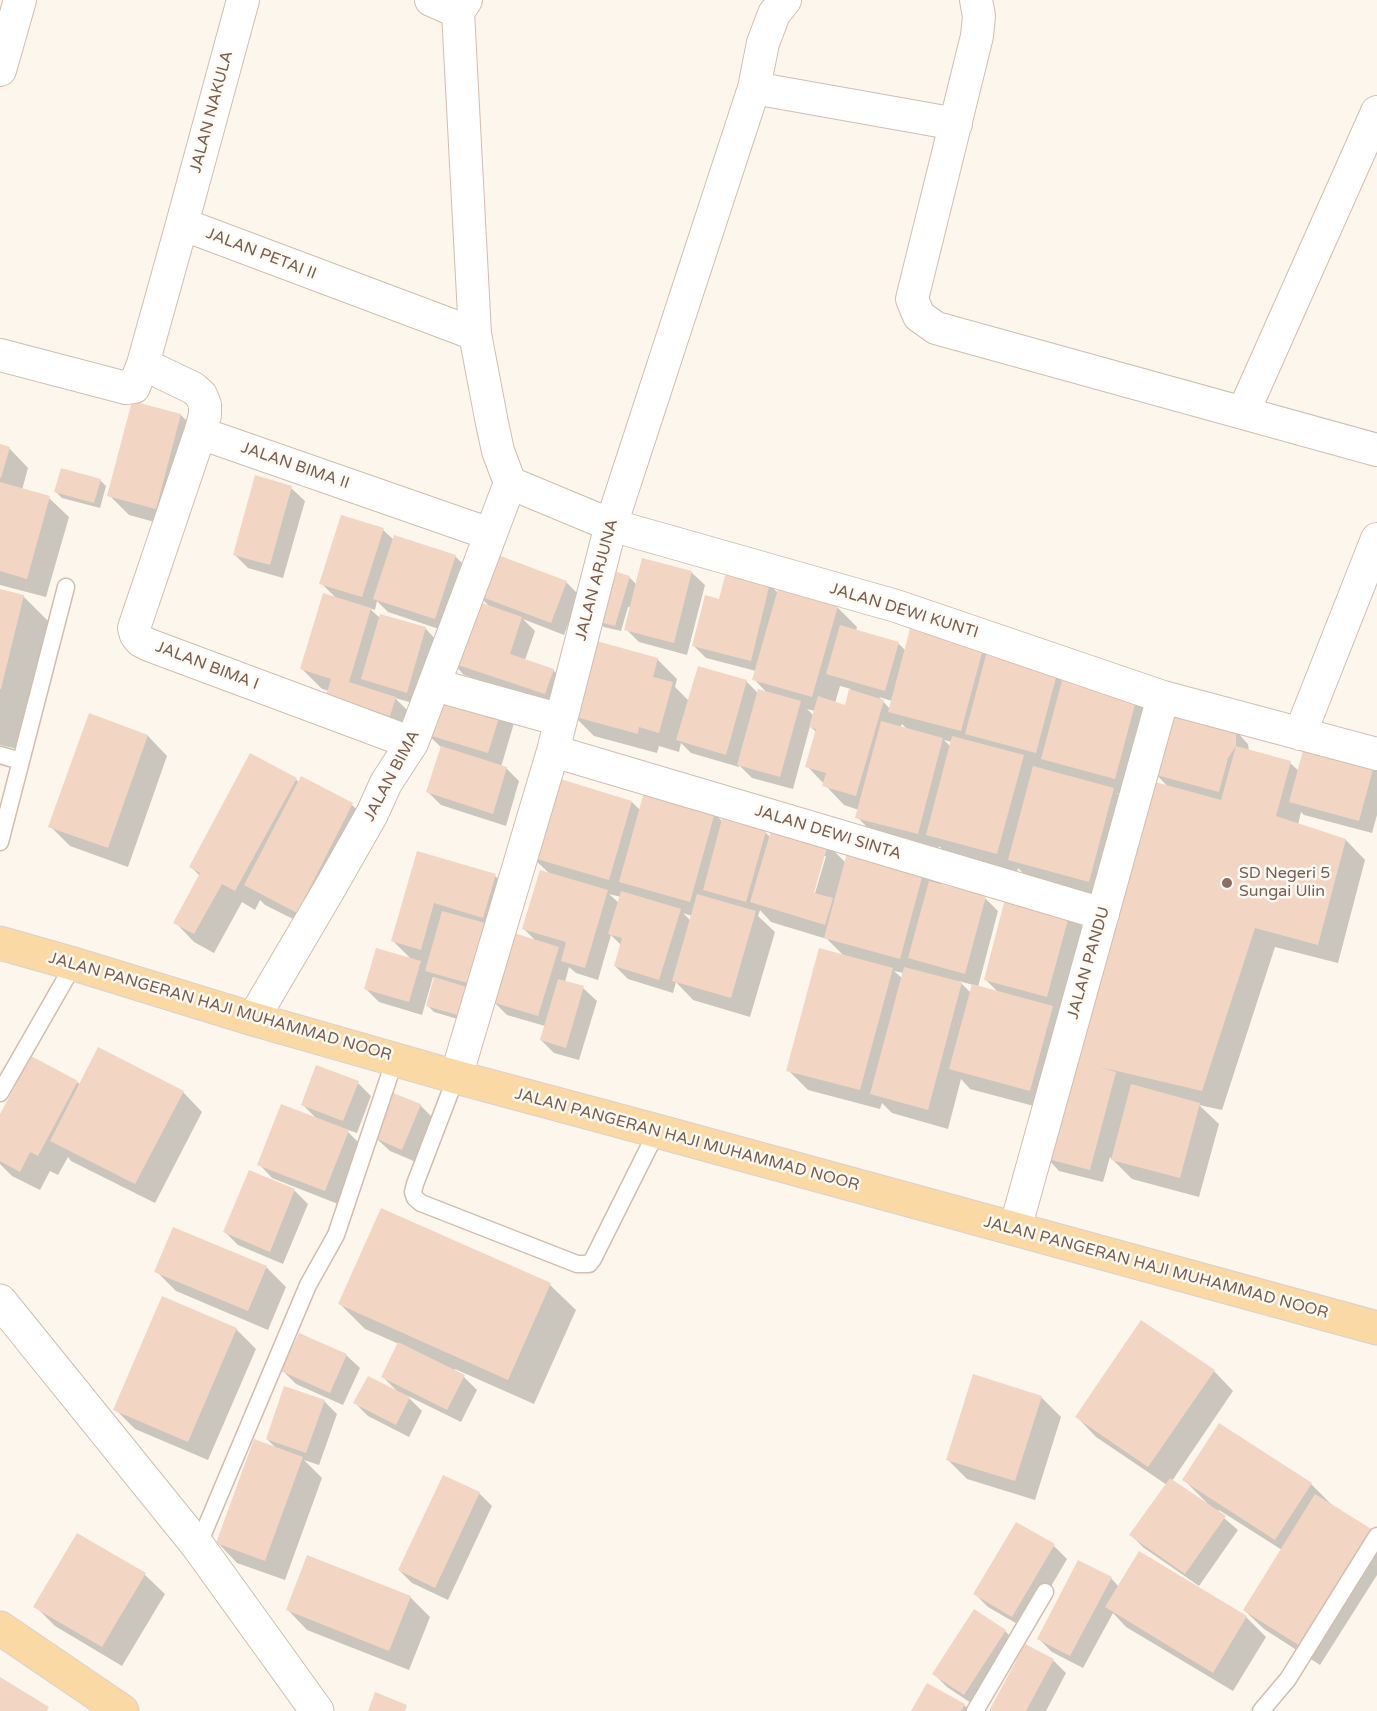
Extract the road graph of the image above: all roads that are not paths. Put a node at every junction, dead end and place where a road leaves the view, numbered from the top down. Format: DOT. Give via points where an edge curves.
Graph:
graph roads {
  1 [pos="20,0"];
  2 [pos="243,0"];
  3 [pos="786,0"];
  4 [pos="976,0"];
  5 [pos="452,4"];
  6 [pos="0,69"];
  7 [pos="754,88"];
  8 [pos="1377,112"];
  9 [pos="956,124"];
  10 [pos="182,224"];
  11 [pos="476,334"];
  12 [pos="0,355"];
  13 [pos="143,364"];
  14 [pos="1243,413"];
  15 [pos="200,433"];
  16 [pos="1377,450"];
  17 [pos="510,483"];
  18 [pos="611,525"];
  19 [pos="490,534"];
  20 [pos="1377,539"];
  21 [pos="66,587"];
  22 [pos="435,685"];
  23 [pos="1163,697"];
  24 [pos="561,720"];
  25 [pos="1300,734"];
  26 [pos="412,743"];
  27 [pos="553,751"];
  28 [pos="1377,754"];
  29 [pos="0,755"];
  30 [pos="21,761"];
  31 [pos="0,842"];
  32 [pos="1103,914"];
  33 [pos="0,943"];
  34 [pos="74,964"];
  35 [pos="253,1019"];
  36 [pos="395,1059"];
  37 [pos="456,1077"];
  38 [pos="0,1093"];
  39 [pos="657,1131"];
  40 [pos="1015,1229"];
  41 [pos="0,1301"];
  42 [pos="1377,1328"];
  43 [pos="1377,1536"];
  44 [pos="198,1546"];
  45 [pos="1045,1592"];
  46 [pos="0,1628"];
  47 [pos="122,1711"];
  48 [pos="317,1711"];
  49 [pos="975,1711"];
  50 [pos="1262,1711"];
  1 -- 6 [label="street"];
  2 -- 10 [label="street, JALAN NAKULA"];
  3 -- 7 [label="street, JALAN ARJUNA" via="774,14 763,43"];
  4 -- 9 [label="street" via="977,36"];
  5 -- 11 [label="street"];
  7 -- 9 [label="street"];
  7 -- 18 [label="street, JALAN ARJUNA"];
  8 -- 14 [label="street"];
  9 -- 14 [label="street" via="912,299 919,316 936,328"];
  10 -- 11 [label="street, JALAN PETAI II"];
  10 -- 13 [label="street"];
  11 -- 17 [label="street" via="498,451"];
  12 -- 13 [label="street" via="130,388 137,382"];
  13 -- 15 [label="street" via="201,395 205,415"];
  14 -- 16 [label="street"];
  15 -- 19 [label="street, JALAN BIMA II"];
  15 -- 26 [label="street, JALAN BIMA I" via="134,628 136,635 149,645"];
  17 -- 18 [label="street, JALAN DEWI KUNTI"];
  17 -- 19 [label="street, JALAN BIMA"];
  18 -- 23 [label="street, JALAN DEWI KUNTI" via="896,606"];
  18 -- 24 [label="street, JALAN ARJUNA"];
  19 -- 22 [label="street, JALAN BIMA"];
  20 -- 25 [label="street"];
  21 -- 30 [label="lane"];
  22 -- 24 [label="street"];
  22 -- 26 [label="street, JALAN BIMA"];
  23 -- 25 [label="street, JALAN DEWI KUNTI"];
  23 -- 32 [label="street, JALAN PANDU"];
  24 -- 27 [label="street, JALAN ARJUNA"];
  25 -- 28 [label="street, JALAN DEWI KUNTI"];
  26 -- 35 [label="street, JALAN BIMA"];
  27 -- 32 [label="street, JALAN DEWI SINTA"];
  27 -- 37 [label="street, JALAN ARJUNA"];
  29 -- 30 [label="lane"];
  30 -- 31 [label="lane"];
  32 -- 40 [label="street, JALAN PANDU"];
  33 -- 34 [label="main road, JALAN PANGERAN HAJI MUHAMMAD NOOR"];
  34 -- 35 [label="main road, JALAN PANGERAN HAJI MUHAMMAD NOOR"];
  34 -- 38 [label="lane"];
  35 -- 36 [label="main road, JALAN PANGERAN HAJI MUHAMMAD NOOR"];
  36 -- 37 [label="main road, JALAN PANGERAN HAJI MUHAMMAD NOOR"];
  36 -- 44 [label="lane" via="336,1235 308,1285"];
  37 -- 39 [label="main road, JALAN PANGERAN HAJI MUHAMMAD NOOR"];
  37 -- 39 [label="lane" via="415,1184 415,1198 577,1264 589,1264 593,1259"];
  39 -- 40 [label="main road, JALAN PANGERAN HAJI MUHAMMAD NOOR"];
  40 -- 42 [label="main road, JALAN PANGERAN HAJI MUHAMMAD NOOR"];
  41 -- 44 [label="street"];
  43 -- 50 [label="lane" via="1288,1679"];
  44 -- 48 [label="street"];
  45 -- 49 [label="lane"];
  46 -- 47 [label="main road"];
}
